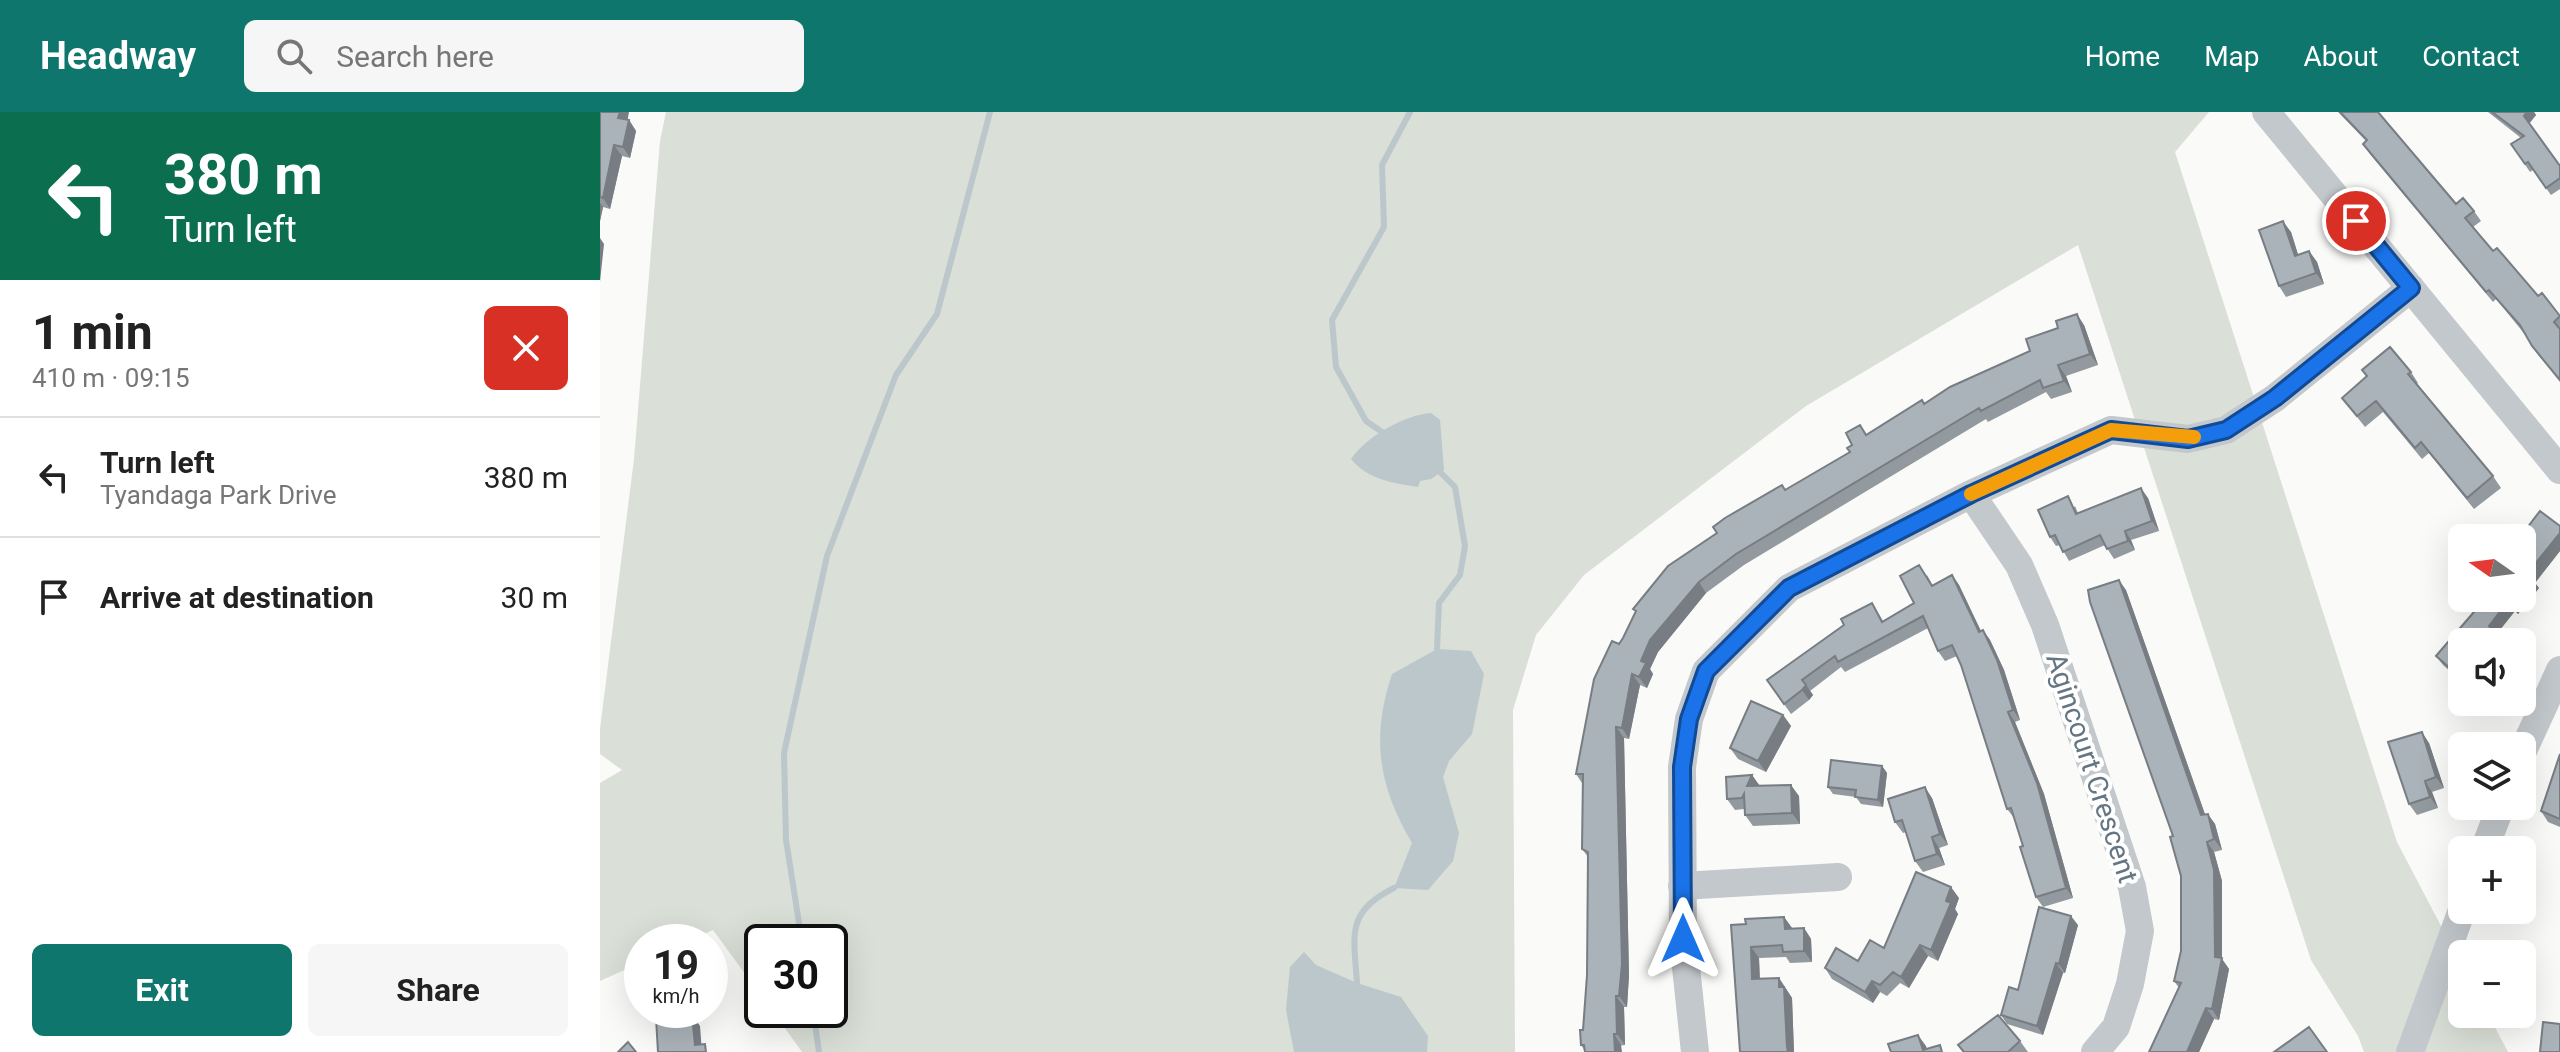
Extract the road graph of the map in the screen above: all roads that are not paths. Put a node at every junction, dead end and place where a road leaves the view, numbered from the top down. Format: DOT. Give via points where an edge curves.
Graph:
graph roads {
  1 [pos="2266,112"];
  2 [pos="2411,288"];
  3 [pos="2560,470"];
  4 [pos="1971,494"];
  5 [pos="2560,670"];
  6 [pos="2532,732"];
  7 [pos="1838,877"];
  8 [pos="1682,886"];
  9 [pos="2457,924"];
  10 [pos="1695,1052"];
  11 [pos="2095,1052"];
  12 [pos="2410,1052"];
  1 -- 2 [label="street"];
  2 -- 3 [label="street"];
  2 -- 4 [label="street" via="2275,398 2226,430 2188,439 2111,430"];
  4 -- 8 [label="street" via="1789,588 1706,671 1689,719 1682,767"];
  4 -- 11 [label="street, Agincourt Crescent" via="2019,565 2045,625 2132,887 2140,931 2130,984 2116,1027"];
  5 -- 6 [label="street"];
  7 -- 8 [label="street"];
  8 -- 10 [label="street"];
  9 -- 12 [label="street"];
}
